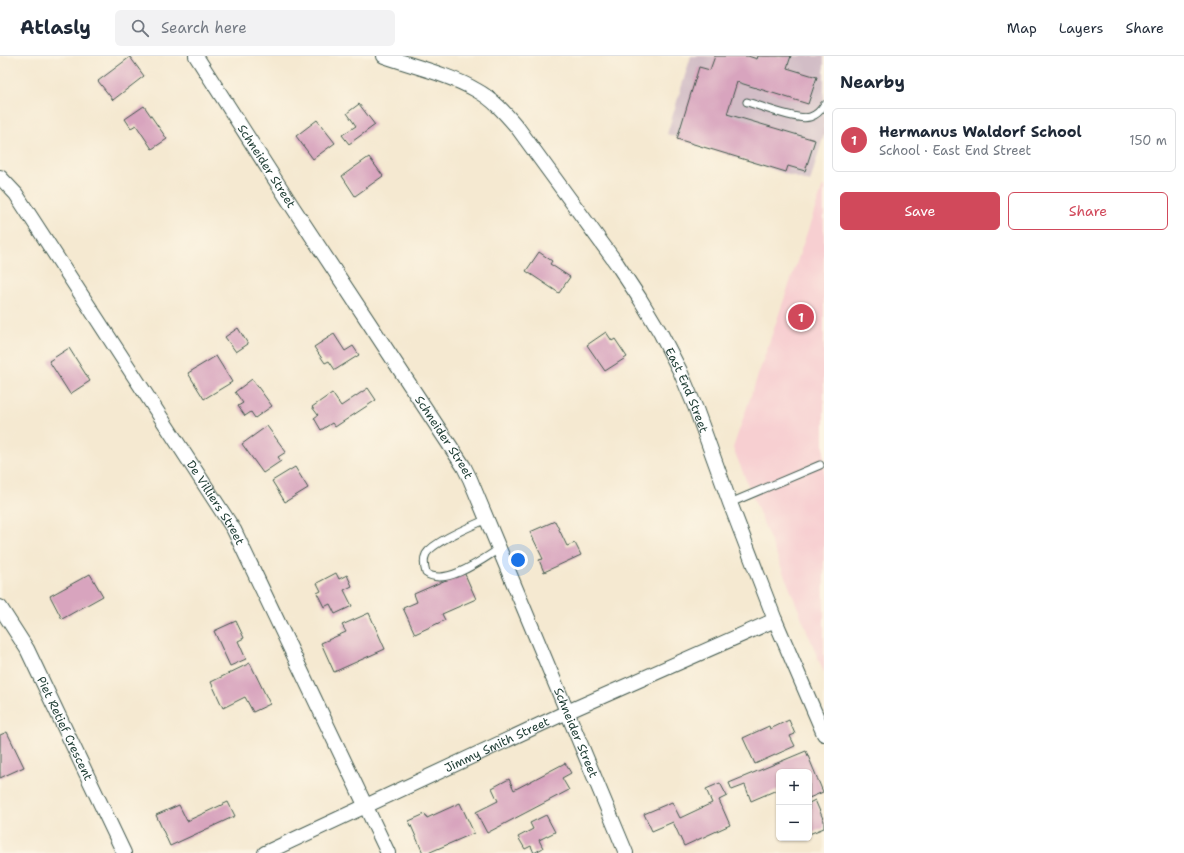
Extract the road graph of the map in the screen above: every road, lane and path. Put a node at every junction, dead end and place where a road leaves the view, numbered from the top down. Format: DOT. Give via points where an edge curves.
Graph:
graph roads {
  1 [pos="196,56"];
  2 [pos="384,56"];
  3 [pos="747,102"];
  4 [pos="824,105"];
  5 [pos="0,177"];
  6 [pos="820,465"];
  7 [pos="730,503"];
  8 [pos="486,519"];
  9 [pos="499,550"];
  10 [pos="0,607"];
  11 [pos="775,620"];
  12 [pos="567,712"];
  13 [pos="824,734"];
  14 [pos="364,806"];
  15 [pos="124,853"];
  16 [pos="264,853"];
  17 [pos="388,853"];
  18 [pos="626,853"];
  1 -- 8 [label="street, Schneider Street" via="458,457"];
  2 -- 7 [label="street, East End Street" via="461,82 476,90 501,109 517,127 617,264 661,334 696,409"];
  3 -- 4 [label="lane" via="803,118 814,115"];
  5 -- 14 [label="street, De Villiers Street" via="16,194 234,530"];
  6 -- 7 [label="lane"];
  7 -- 11 [label="street, East End Street"];
  8 -- 9 [label="street, Schneider Street"];
  8 -- 9 [label="lane" via="430,549 424,562 426,572 434,576 447,576"];
  9 -- 12 [label="street, Schneider Street"];
  10 -- 15 [label="street, Piet Retief Crescent" via="27,649"];
  11 -- 12 [label="street, Jimmy Smith Street"];
  11 -- 13 [label="street, East End Street"];
  12 -- 14 [label="street, Jimmy Smith Street"];
  12 -- 18 [label="street, Schneider Street"];
  14 -- 16 [label="street, Jimmy Smith Street"];
  14 -- 17 [label="street, De Villiers Street"];
}
